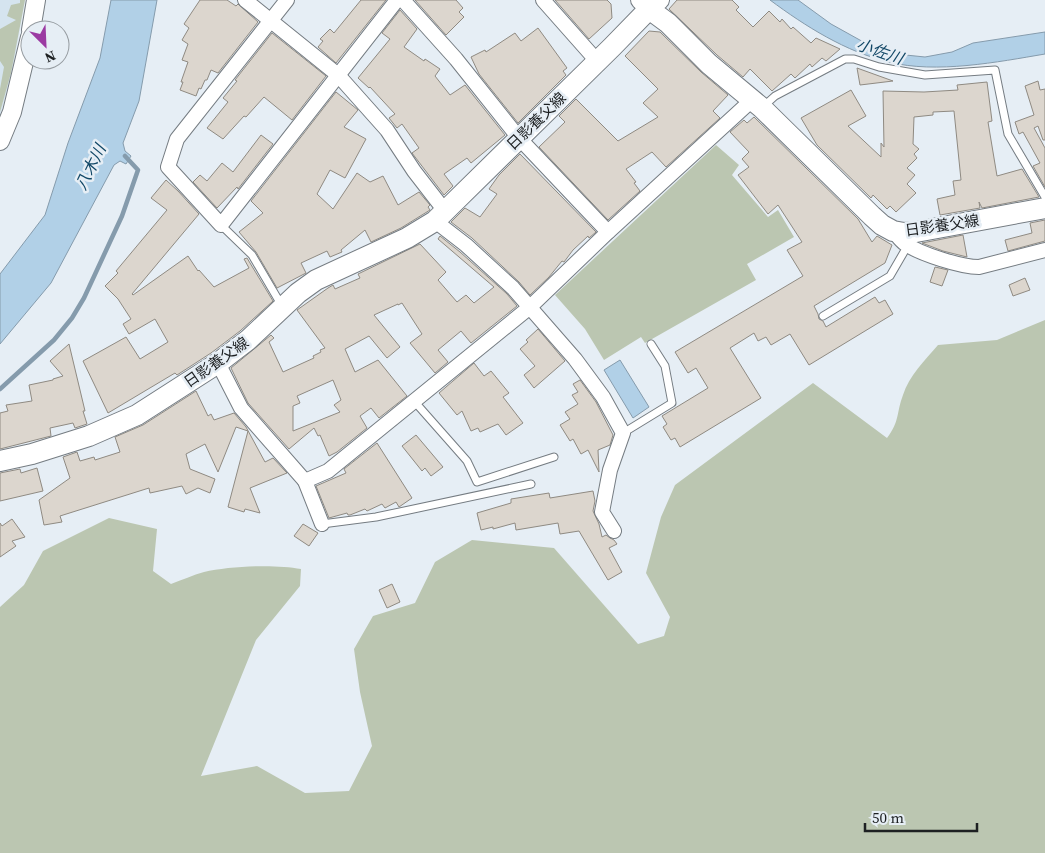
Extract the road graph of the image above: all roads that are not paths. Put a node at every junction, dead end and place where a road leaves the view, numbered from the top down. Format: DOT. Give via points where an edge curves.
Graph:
graph roads {
  1 [pos="36,0"];
  2 [pos="245,0"];
  3 [pos="287,0"];
  4 [pos="397,0"];
  5 [pos="403,0"];
  6 [pos="544,0"];
  7 [pos="650,3"];
  8 [pos="33,20"];
  9 [pos="271,21"];
  10 [pos="597,61"];
  11 [pos="22,70"];
  12 [pos="338,75"];
  13 [pos="757,104"];
  14 [pos="1,137"];
  15 [pos="519,138"];
  16 [pos="1045,197"];
  17 [pos="1045,208"];
  18 [pos="440,216"];
  19 [pos="221,225"];
  20 [pos="893,231"];
  21 [pos="608,232"];
  22 [pos="908,244"];
  23 [pos="1045,250"];
  24 [pos="530,307"];
  25 [pos="283,308"];
  26 [pos="823,316"];
  27 [pos="651,344"];
  28 [pos="218,363"];
  29 [pos="414,401"];
  30 [pos="623,433"];
  31 [pos="554,457"];
  32 [pos="0,461"];
  33 [pos="305,481"];
  34 [pos="531,484"];
  35 [pos="322,524"];
  36 [pos="614,531"];
  1 -- 8 [label="street"];
  2 -- 9 [label="street"];
  3 -- 9 [label="street"];
  4 -- 12 [label="street"];
  5 -- 15 [label="street" via="456,59"];
  6 -- 10 [label="street"];
  7 -- 10 [label="main road, 日影養父線"];
  7 -- 13 [label="main road, 日影養父線" via="710,64"];
  9 -- 12 [label="street"];
  9 -- 19 [label="street" via="177,139 168,167"];
  10 -- 15 [label="main road, 日影養父線"];
  11 -- 14 [label="street" via="12,112"];
  12 -- 18 [label="street" via="387,130"];
  12 -- 19 [label="street"];
  13 -- 16 [label="lane" via="845,59 925,75 995,70 1008,134"];
  13 -- 20 [label="main road, 日影養父線" via="872,216"];
  13 -- 21 [label="street"];
  15 -- 18 [label="main road, 日影養父線"];
  15 -- 21 [label="street"];
  17 -- 20 [label="main road, 日影養父線" via="916,232"];
  18 -- 24 [label="street"];
  18 -- 25 [label="main road, 日影養父線" via="407,238 316,280"];
  19 -- 25 [label="lane" via="252,255"];
  20 -- 22 [label="street"];
  21 -- 24 [label="street"];
  22 -- 23 [label="street" via="972,267"];
  22 -- 26 [label="lane" via="890,276"];
  24 -- 29 [label="street"];
  24 -- 30 [label="street" via="575,358 603,397"];
  25 -- 28 [label="main road, 日影養父線"];
  27 -- 30 [label="lane" via="665,366 672,403"];
  28 -- 32 [label="main road, 日影養父線" via="137,415 89,436"];
  28 -- 33 [label="street" via="241,408"];
  29 -- 31 [label="lane" via="467,461 477,482"];
  29 -- 33 [label="street" via="328,471"];
  30 -- 36 [label="street" via="610,470 602,512"];
  33 -- 35 [label="street"];
  34 -- 35 [label="lane" via="376,517"];
}
